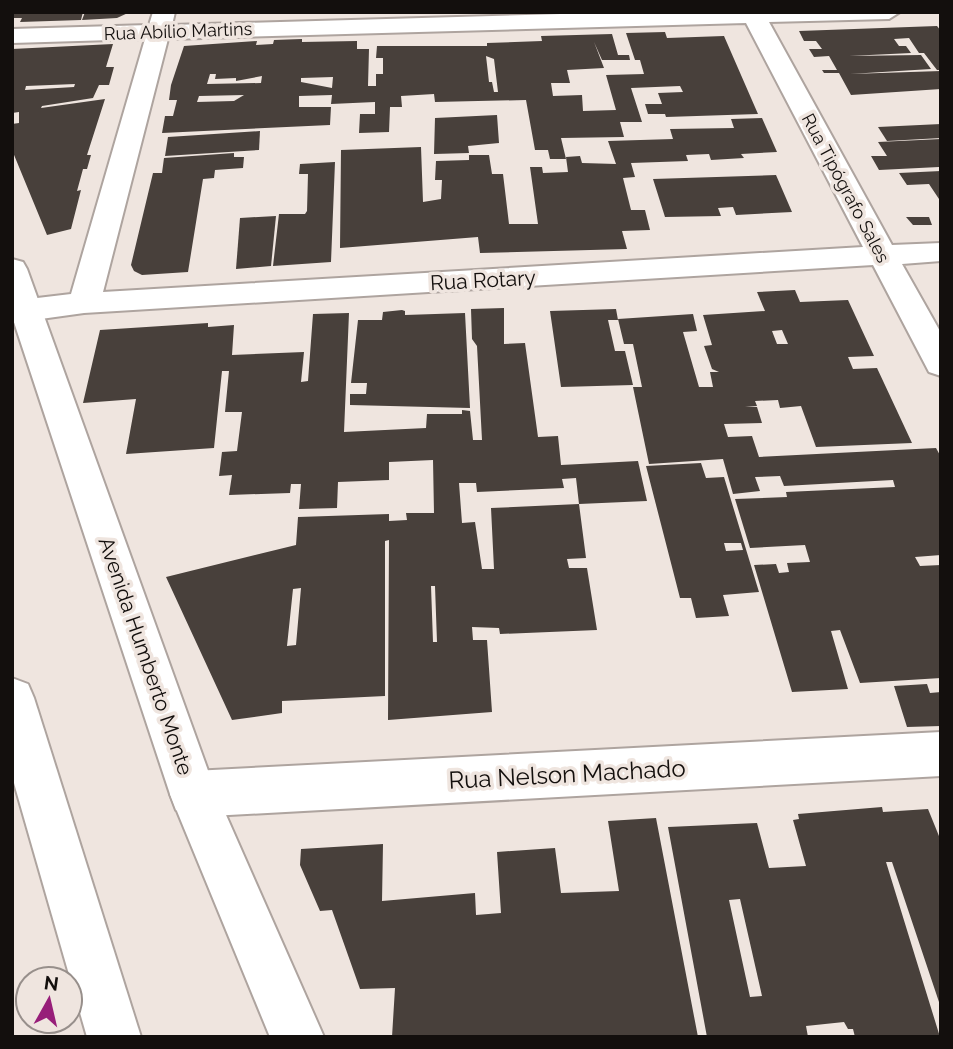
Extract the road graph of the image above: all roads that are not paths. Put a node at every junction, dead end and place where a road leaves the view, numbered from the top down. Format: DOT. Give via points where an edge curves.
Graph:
graph roads {
  1 [pos="889,12"];
  2 [pos="753,15"];
  3 [pos="162,22"];
  4 [pos="12,36"];
  5 [pos="941,252"];
  6 [pos="883,256"];
  7 [pos="12,270"];
  8 [pos="85,303"];
  9 [pos="19,310"];
  10 [pos="941,364"];
  11 [pos="12,698"];
  12 [pos="941,754"];
  13 [pos="193,794"];
  14 [pos="114,1037"];
  15 [pos="297,1037"];
  1 -- 2 [label="street, Rua Abílio Martins"];
  2 -- 3 [label="street, Rua Abílio Martins"];
  2 -- 6 [label="street, Rua Tipógrafo Sales"];
  3 -- 4 [label="street, Rua Abílio Martins"];
  3 -- 8 [label="street"];
  5 -- 6 [label="street, Rua Rotary"];
  6 -- 8 [label="street, Rua Rotary"];
  6 -- 10 [label="street, Rua Tipógrafo Sales"];
  7 -- 9 [label="street, Avenida Humberto Monte"];
  8 -- 9 [label="street, Rua Rotary"];
  9 -- 13 [label="street, Avenida Humberto Monte"];
  11 -- 14 [label="street"];
  12 -- 13 [label="street, Rua Nelson Machado"];
  13 -- 15 [label="street, Avenida Humberto Monte"];
}
